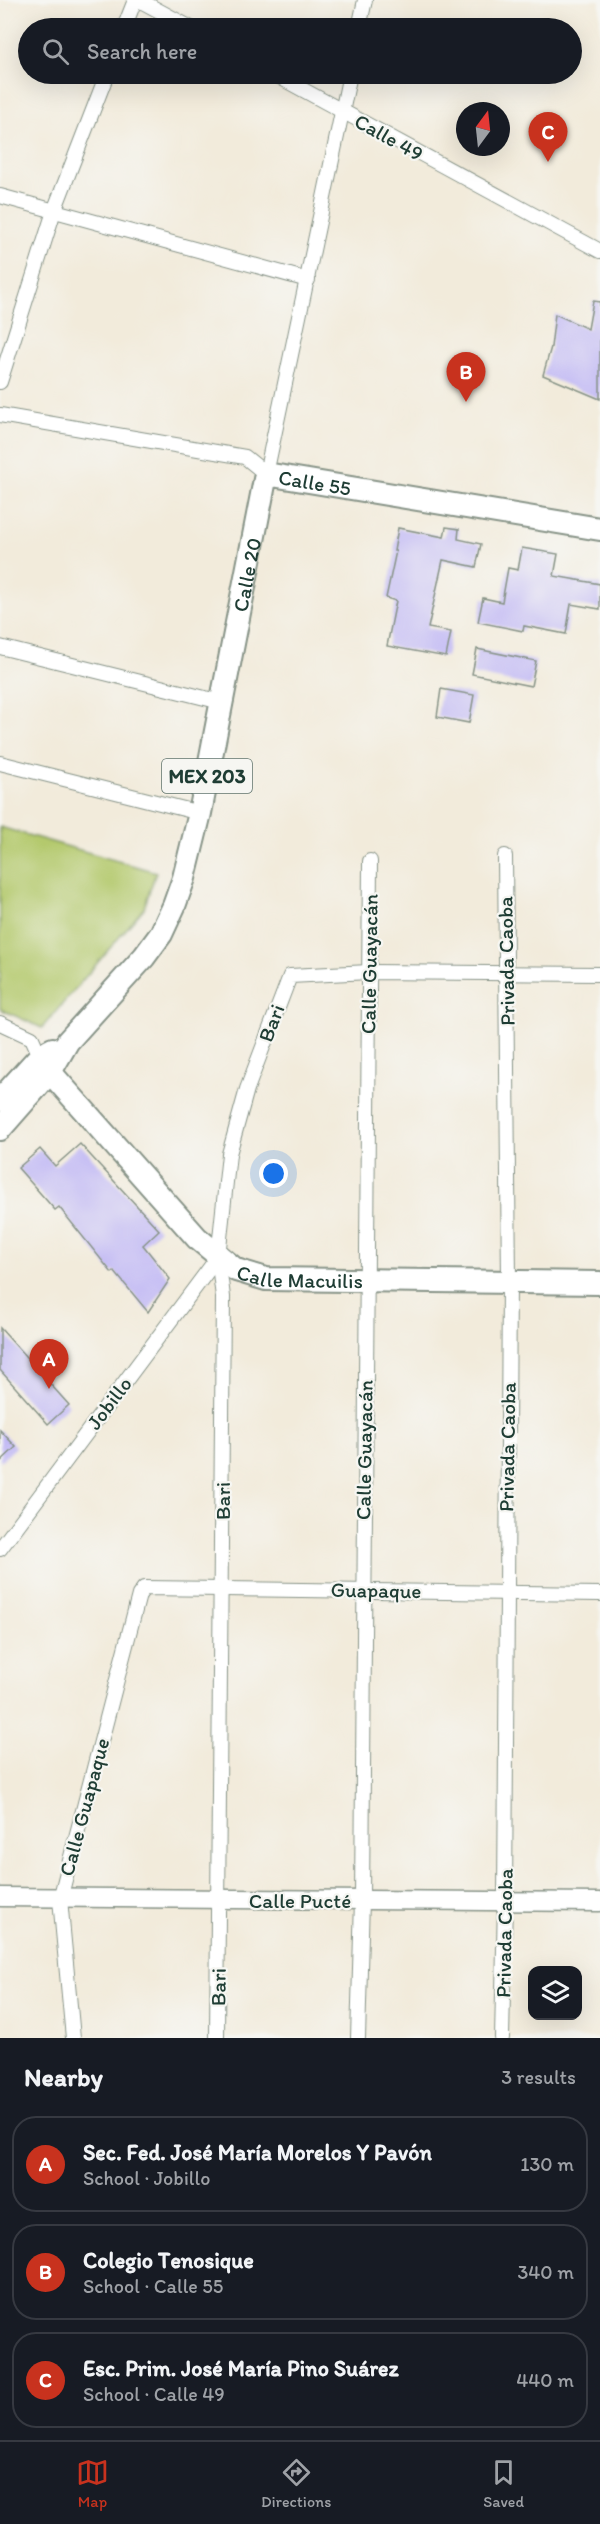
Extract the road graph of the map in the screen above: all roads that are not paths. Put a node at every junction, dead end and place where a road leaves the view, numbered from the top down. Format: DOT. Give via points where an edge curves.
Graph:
graph roads {
  1 [pos="137,0"];
  2 [pos="365,0"];
  3 [pos="129,18"];
  4 [pos="172,18"];
  5 [pos="362,18"];
  6 [pos="103,84"];
  7 [pos="293,84"];
  8 [pos="348,84"];
  9 [pos="343,111"];
  10 [pos="0,196"];
  11 [pos="54,211"];
  12 [pos="600,251"];
  13 [pos="308,280"];
  14 [pos="0,382"];
  15 [pos="0,415"];
  16 [pos="266,474"];
  17 [pos="600,529"];
  18 [pos="0,647"];
  19 [pos="221,702"];
  20 [pos="0,763"];
  21 [pos="200,813"];
  22 [pos="505,855"];
  23 [pos="370,861"];
  24 [pos="369,972"];
  25 [pos="506,973"];
  26 [pos="600,974"];
  27 [pos="0,1023"];
  28 [pos="45,1064"];
  29 [pos="0,1100"];
  30 [pos="0,1129"];
  31 [pos="218,1257"];
  32 [pos="366,1280"];
  33 [pos="509,1281"];
  34 [pos="600,1282"];
  35 [pos="0,1549"];
  36 [pos="152,1587"];
  37 [pos="222,1588"];
  38 [pos="363,1590"];
  39 [pos="506,1592"];
  40 [pos="600,1594"];
  41 [pos="0,1897"];
  42 [pos="60,1899"];
  43 [pos="220,1899"];
  44 [pos="362,1900"];
  45 [pos="506,1901"];
  46 [pos="600,1902"];
  47 [pos="73,2038"];
  48 [pos="217,2038"];
  49 [pos="358,2038"];
  50 [pos="502,2038"];
  1 -- 3 [label="street"];
  1 -- 4 [label="street"];
  2 -- 5 [label="street"];
  6 -- 11 [label="street"];
  7 -- 9 [label="street, Calle 49"];
  8 -- 9 [label="street, Calle 20"];
  9 -- 12 [label="street, Calle 49"];
  9 -- 13 [label="street, Calle 20"];
  10 -- 11 [label="street"];
  11 -- 13 [label="street"];
  11 -- 14 [label="street"];
  13 -- 16 [label="street, Calle 20"];
  15 -- 16 [label="street, Calle 55" via="245,457"];
  16 -- 17 [label="main road, Calle 55"];
  16 -- 19 [label="main road, Calle 20 / MEX 203"];
  18 -- 19 [label="street"];
  19 -- 21 [label="main road, Calle 20 / MEX 203"];
  20 -- 21 [label="street"];
  21 -- 28 [label="main road, Calle 20 / MEX 203" via="184,878 161,934"];
  22 -- 25 [label="street, Privada Caoba"];
  23 -- 24 [label="street, Calle Guayacán"];
  24 -- 25 [label="street"];
  24 -- 31 [label="street, Bari" via="290,976 247,1089 229,1154"];
  24 -- 32 [label="street, Calle Guayacán"];
  25 -- 26 [label="street"];
  25 -- 33 [label="street, Privada Caoba"];
  27 -- 28 [label="street" via="32,1038"];
  28 -- 29 [label="main road, Calle 20 / MEX 203"];
  28 -- 30 [label="main road, Calle 20 / MEX 203"];
  28 -- 31 [label="main road, Calle Macuilis"];
  31 -- 32 [label="main road, Calle Macuilis" via="236,1269 266,1279"];
  31 -- 35 [label="street, Jobillo"];
  31 -- 37 [label="street, Bari" via="223,1297"];
  32 -- 33 [label="main road, Calle Macuilis"];
  32 -- 38 [label="street, Calle Guayacán"];
  33 -- 34 [label="main road, Calle Macuilis"];
  33 -- 39 [label="street, Privada Caoba"];
  36 -- 37 [label="street, Guapaque"];
  36 -- 42 [label="street, Calle Guapaque" via="144,1588 139,1595"];
  37 -- 38 [label="street, Guapaque"];
  37 -- 43 [label="street, Bari"];
  38 -- 39 [label="street, Guapaque"];
  38 -- 44 [label="street, Calle Guayacán"];
  39 -- 40 [label="street, Guapaque"];
  39 -- 45 [label="street, Privada Caoba"];
  41 -- 42 [label="street, Calle Pucté"];
  42 -- 43 [label="street, Calle Pucté"];
  42 -- 47 [label="street, Calle Guapaque"];
  43 -- 44 [label="street, Calle Pucté"];
  43 -- 48 [label="street, Bari"];
  44 -- 45 [label="street, Calle Pucté"];
  44 -- 49 [label="street, Calle Guayacán"];
  45 -- 46 [label="street, Calle Pucté"];
  45 -- 50 [label="street, Privada Caoba"];
}
